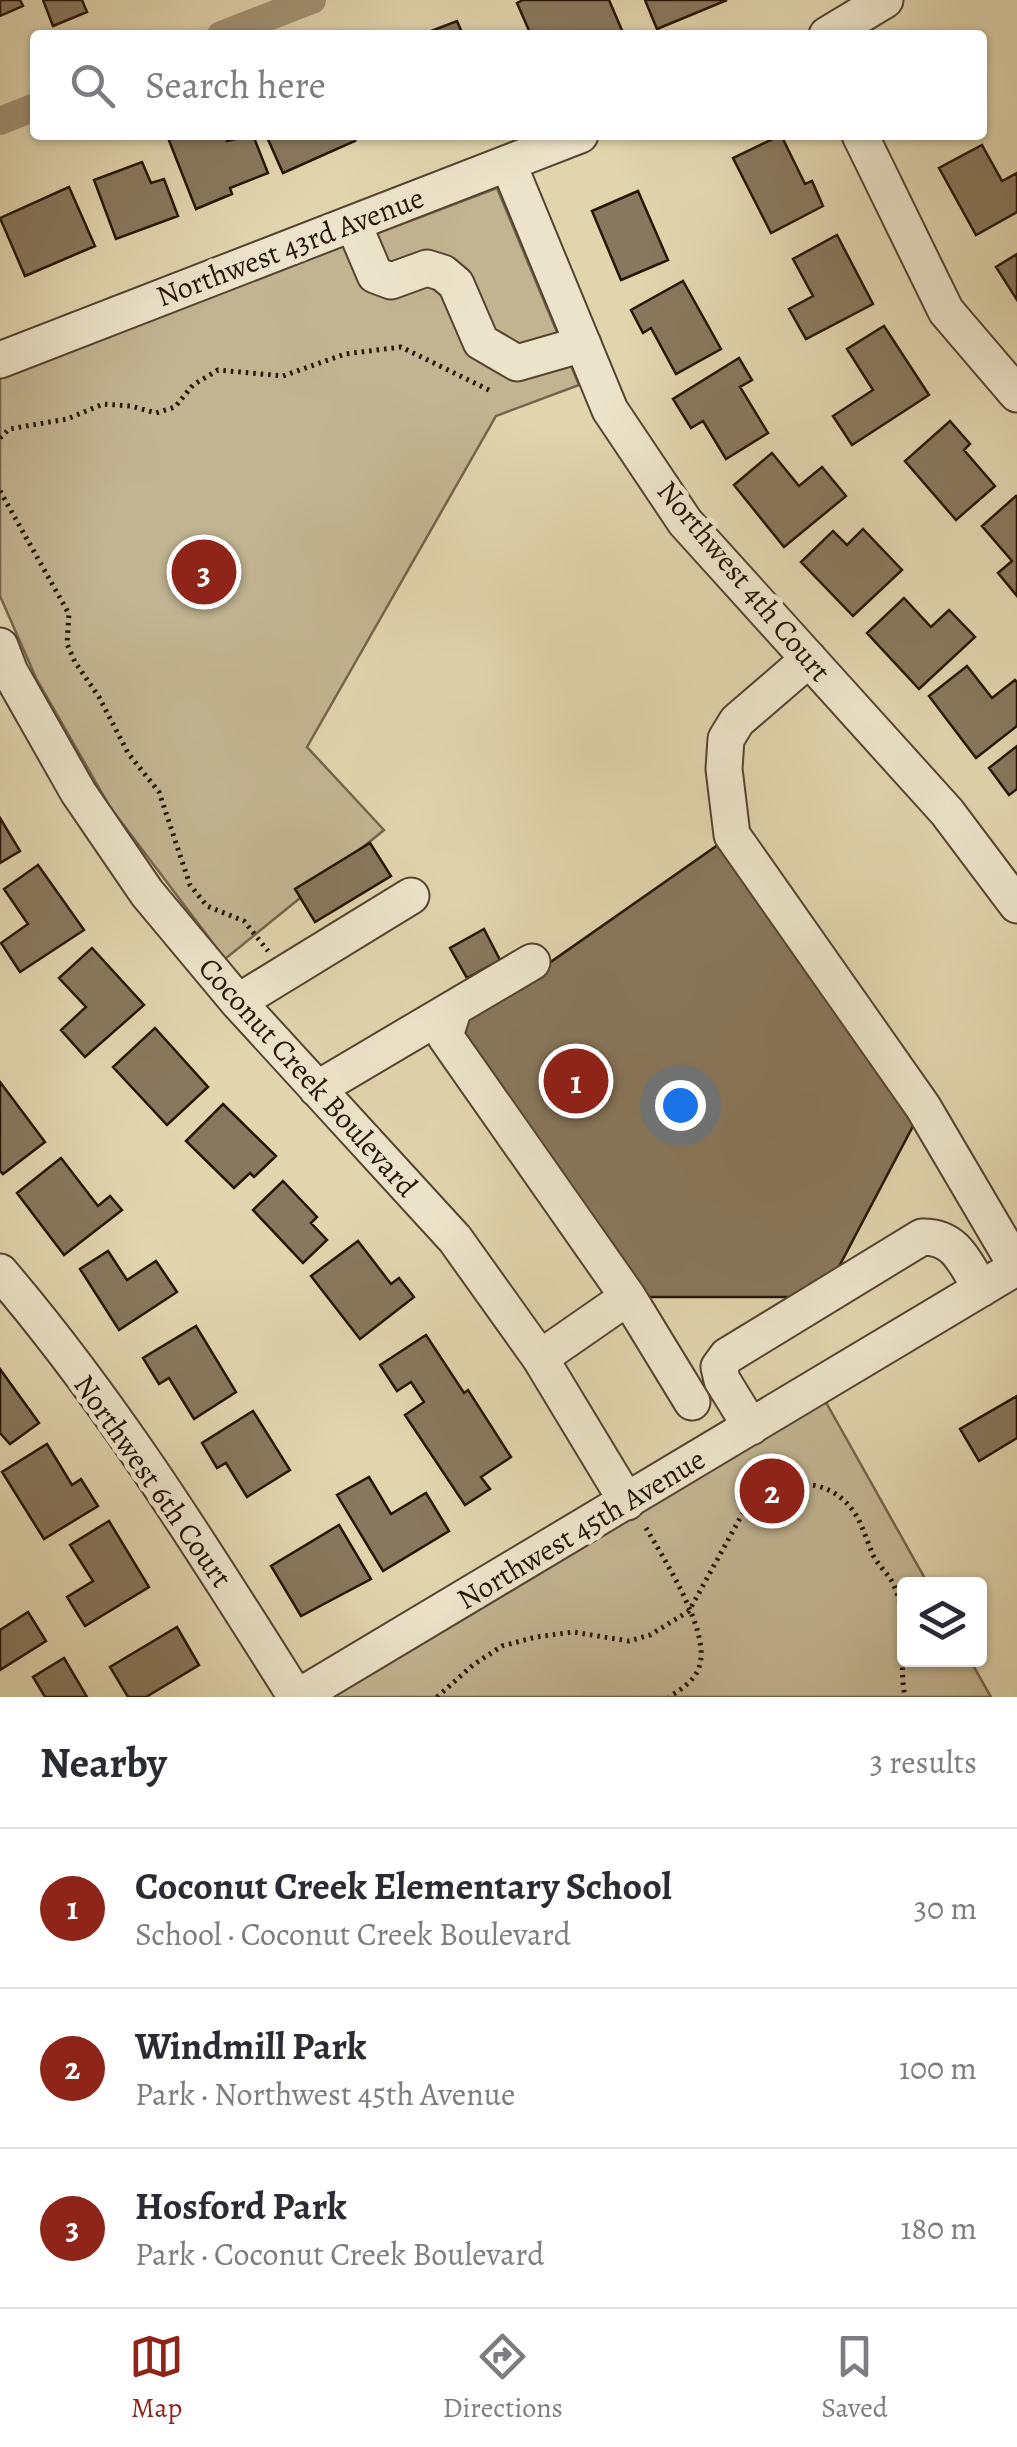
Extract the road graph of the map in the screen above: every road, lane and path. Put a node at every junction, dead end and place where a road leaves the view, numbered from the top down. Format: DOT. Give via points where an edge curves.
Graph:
graph roads {
  1 [pos="885,0"];
  2 [pos="835,30"];
  3 [pos="567,140"];
  4 [pos="862,140"];
  5 [pos="508,163"];
  6 [pos="353,223"];
  7 [pos="583,344"];
  8 [pos="0,360"];
  9 [pos="493,392"];
  10 [pos="1017,394"];
  11 [pos="0,438"];
  12 [pos="0,491"];
  13 [pos="0,646"];
  14 [pos="809,659"];
  15 [pos="411,896"];
  16 [pos="1017,905"];
  17 [pos="532,962"];
  18 [pos="286,972"];
  19 [pos="238,1002"];
  20 [pos="454,1008"];
  21 [pos="317,1088"];
  22 [pos="1017,1267"];
  23 [pos="0,1272"];
  24 [pos="982,1288"];
  25 [pos="628,1297"];
  26 [pos="540,1358"];
  27 [pos="692,1402"];
  28 [pos="751,1427"];
  29 [pos="637,1515"];
  30 [pos="689,1611"];
  31 [pos="297,1697"];
  32 [pos="437,1697"];
  33 [pos="669,1697"];
  34 [pos="906,1697"];
  1 -- 2 [label="street"];
  3 -- 5 [label="street, Northwest 43rd Avenue"];
  4 -- 10 [label="street" via="946,310"];
  5 -- 6 [label="street, Northwest 43rd Avenue"];
  5 -- 7 [label="street, Northwest 4th Court"];
  6 -- 7 [label="street" via="374,275 391,280 427,268 443,273 456,284 480,342 517,363"];
  6 -- 8 [label="street, Northwest 43rd Avenue"];
  7 -- 14 [label="street, Northwest 4th Court" via="610,410 685,522"];
  9 -- 11 [label="path" via="401,348 345,354 283,376 218,370 175,407 156,414 103,404 9,429"];
  12 -- 18 [label="path" via="69,614 67,644 75,662 159,792 190,886 208,906 244,921"];
  13 -- 19 [label="street, Coconut Creek Boulevard" via="78,792 147,893"];
  14 -- 16 [label="street, Northwest 4th Court" via="947,812"];
  14 -- 22 [label="street" via="737,721 726,739 732,835 923,1107"];
  15 -- 18 [label="street"];
  17 -- 20 [label="street"];
  18 -- 19 [label="street"];
  19 -- 21 [label="street, Coconut Creek Boulevard"];
  20 -- 21 [label="street"];
  20 -- 25 [label="street" via="446,1036"];
  21 -- 26 [label="street, Coconut Creek Boulevard" via="455,1239"];
  22 -- 24 [label="street, Northwest 45th Avenue"];
  23 -- 31 [label="street, Northwest 6th Court" via="172,1498"];
  24 -- 28 [label="street, Northwest 45th Avenue"];
  24 -- 28 [label="street" via="952,1243 922,1237 727,1356 719,1367 722,1380"];
  25 -- 26 [label="street"];
  25 -- 27 [label="street"];
  26 -- 29 [label="street, Coconut Creek Boulevard"];
  28 -- 29 [label="street, Northwest 45th Avenue"];
  29 -- 30 [label="path"];
  29 -- 31 [label="street, Northwest 45th Avenue"];
  30 -- 32 [label="path" via="630,1641 574,1632 502,1646"];
  30 -- 33 [label="path" via="702,1644 700,1665 692,1681"];
  30 -- 34 [label="path" via="750,1500 788,1483 836,1492 895,1586"];
}
